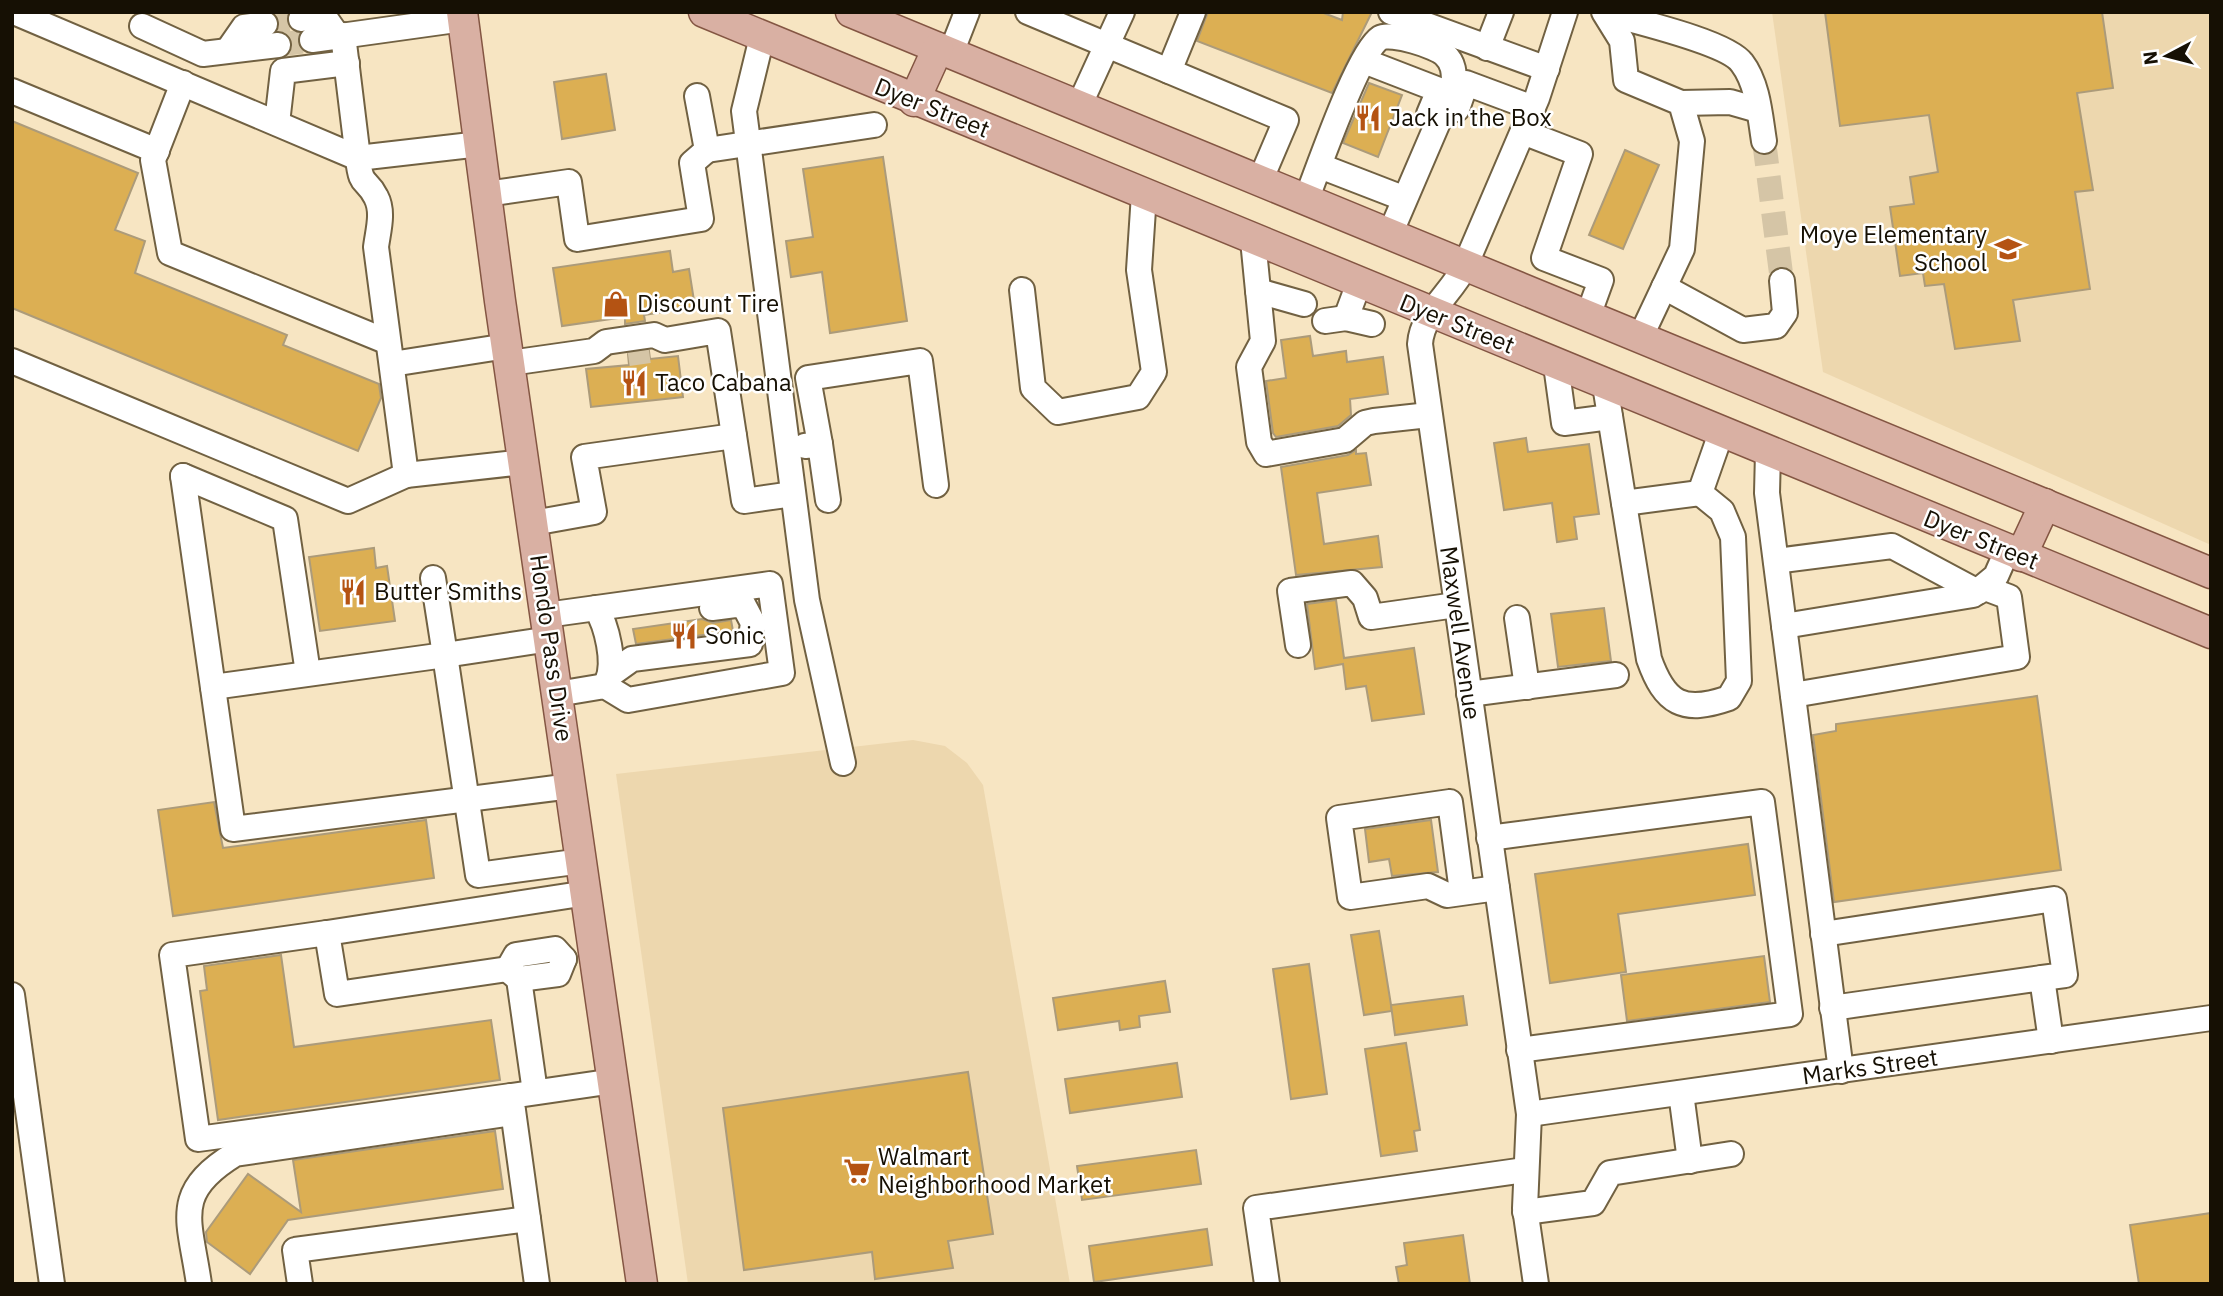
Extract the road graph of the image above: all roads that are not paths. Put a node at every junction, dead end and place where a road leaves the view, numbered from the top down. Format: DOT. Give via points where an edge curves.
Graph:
graph roads {
  1 [pos="14,12"];
  2 [pos="704,12"];
  3 [pos="851,12"];
  4 [pos="967,12"];
  5 [pos="1028,12"];
  6 [pos="1122,12"];
  7 [pos="1193,12"];
  8 [pos="1391,12"];
  9 [pos="1501,12"];
  10 [pos="1565,12"];
  11 [pos="1605,12"];
  12 [pos="463,16"];
  13 [pos="145,19"];
  14 [pos="340,35"];
  15 [pos="762,37"];
  16 [pos="275,40"];
  17 [pos="1109,46"];
  18 [pos="1488,48"];
  19 [pos="944,51"];
  20 [pos="128,60"];
  21 [pos="1364,61"];
  22 [pos="347,63"];
  23 [pos="1547,69"];
  24 [pos="1170,71"];
  25 [pos="183,83"];
  26 [pos="12,90"];
  27 [pos="697,96"];
  28 [pos="914,101"];
  29 [pos="1681,103"];
  30 [pos="1079,106"];
  31 [pos="1533,108"];
  32 [pos="1758,110"];
  33 [pos="277,124"];
  34 [pos="874,125"];
  35 [pos="1523,132"];
  36 [pos="1764,141"];
  37 [pos="480,144"];
  38 [pos="748,144"];
  39 [pos="157,150"];
  40 [pos="706,150"];
  41 [pos="358,158"];
  42 [pos="1320,166"];
  43 [pos="1260,181"];
  44 [pos="486,194"];
  45 [pos="1144,194"];
  46 [pos="1400,197"];
  47 [pos="1306,200"];
  48 [pos="1390,234"];
  49 [pos="1254,240"];
  50 [pos="1544,258"];
  51 [pos="1465,266"];
  52 [pos="1782,281"];
  53 [pos="1359,284"];
  54 [pos="1664,287"];
  55 [pos="1022,290"];
  56 [pos="1258,291"];
  57 [pos="1530,292"];
  58 [pos="1304,304"];
  59 [pos="1431,313"];
  60 [pos="1588,316"];
  61 [pos="1372,324"];
  62 [pos="1640,338"];
  63 [pos="647,348"];
  64 [pos="594,351"];
  65 [pos="390,353"];
  66 [pos="508,355"];
  67 [pos="12,361"];
  68 [pos="1556,365"];
  69 [pos="1605,385"];
  70 [pos="1429,415"];
  71 [pos="1611,417"];
  72 [pos="1721,433"];
  73 [pos="734,436"];
  74 [pos="820,444"];
  75 [pos="788,448"];
  76 [pos="1768,452"];
  77 [pos="524,462"];
  78 [pos="406,475"];
  79 [pos="936,485"];
  80 [pos="1700,493"];
  81 [pos="793,494"];
  82 [pos="828,500"];
  83 [pos="1624,503"];
  84 [pos="2045,504"];
  85 [pos="533,523"];
  86 [pos="2014,553"];
  87 [pos="1776,561"];
  88 [pos="2211,573"];
  89 [pos="433,578"];
  90 [pos="805,579"];
  91 [pos="770,584"];
  92 [pos="1981,590"];
  93 [pos="1456,605"];
  94 [pos="600,614"];
  95 [pos="1517,618"];
  96 [pos="1784,626"];
  97 [pos="548,627"];
  98 [pos="2211,633"];
  99 [pos="1298,645"];
  100 [pos="445,655"];
  101 [pos="308,673"];
  102 [pos="1616,675"];
  103 [pos="608,680"];
  104 [pos="213,687"];
  105 [pos="1527,687"];
  106 [pos="557,694"];
  107 [pos="1469,694"];
  108 [pos="1793,695"];
  109 [pos="843,763"];
  110 [pos="571,786"];
  111 [pos="465,798"];
  112 [pos="1453,824"];
  113 [pos="1488,828"];
  114 [pos="582,861"];
  115 [pos="1497,888"];
  116 [pos="1462,892"];
  117 [pos="587,893"];
  118 [pos="327,933"];
  119 [pos="1823,934"];
  120 [pos="596,954"];
  121 [pos="513,974"];
  122 [pos="2042,978"];
  123 [pos="12,996"];
  124 [pos="1832,1007"];
  125 [pos="2211,1018"];
  126 [pos="2051,1041"];
  127 [pos="1519,1050"];
  128 [pos="1841,1071"];
  129 [pos="614,1081"];
  130 [pos="536,1092"];
  131 [pos="1681,1093"];
  132 [pos="512,1104"];
  133 [pos="1529,1114"];
  134 [pos="1731,1154"];
  135 [pos="1690,1161"];
  136 [pos="1525,1170"];
  137 [pos="1525,1212"];
  138 [pos="528,1219"];
  139 [pos="52,1284"];
  140 [pos="199,1284"];
  141 [pos="300,1284"];
  142 [pos="537,1284"];
  143 [pos="642,1284"];
  144 [pos="1267,1284"];
  145 [pos="1536,1284"];
  1 -- 20 [label="street"];
  2 -- 15 [label="main road, Dyer Street"];
  3 -- 19 [label="main road"];
  4 -- 19 [label="street"];
  5 -- 17 [label="street"];
  6 -- 17 [label="street"];
  7 -- 24 [label="street"];
  8 -- 18 [label="street"];
  9 -- 18 [label="street"];
  10 -- 23 [label="street, Maxwell Avenue"];
  11 -- 29 [label="street" via="1622,41 1626,80"];
  11 -- 32 [label="street" via="1710,44 1742,62"];
  12 -- 14 [label="street"];
  12 -- 37 [label="main road, Hondo Pass Drive"];
  13 -- 16 [label="street" via="203,54"];
  13 -- 20 [label="street"];
  14 -- 14 [label="street" via="323,15 308,36 326,52"];
  14 -- 22 [label="street"];
  15 -- 28 [label="main road, Dyer Street"];
  15 -- 38 [label="street" via="744,111"];
  17 -- 24 [label="street"];
  17 -- 30 [label="street"];
  18 -- 23 [label="street"];
  19 -- 28 [label="main road"];
  19 -- 30 [label="main road"];
  20 -- 25 [label="street"];
  21 -- 42 [label="street"];
  21 -- 46 [label="street" via="1439,90"];
  21 -- 46 [label="street" via="1378,39 1392,34 1444,53 1454,69 1454,85"];
  22 -- 33 [label="street" via="283,71"];
  22 -- 41 [label="street"];
  23 -- 31 [label="street, Maxwell Avenue"];
  24 -- 43 [label="street" via="1286,120"];
  25 -- 33 [label="street"];
  25 -- 39 [label="street"];
  26 -- 39 [label="street"];
  27 -- 40 [label="street"];
  28 -- 45 [label="main road, Dyer Street"];
  29 -- 32 [label="street" via="1730,102"];
  29 -- 54 [label="street" via="1692,141 1682,249"];
  30 -- 43 [label="main road"];
  31 -- 35 [label="street, Maxwell Avenue"];
  31 -- 46 [label="street" via="1466,83 1420,203"];
  32 -- 36 [label="street"];
  33 -- 41 [label="street"];
  34 -- 38 [label="street"];
  35 -- 50 [label="street" via="1580,154"];
  35 -- 51 [label="street, Maxwell Avenue"];
  37 -- 41 [label="street"];
  37 -- 44 [label="main road, Hondo Pass Drive"];
  38 -- 40 [label="street"];
  38 -- 75 [label="street"];
  39 -- 65 [label="street" via="153,160 170,253"];
  40 -- 44 [label="street" via="692,163 701,219 577,239 569,182"];
  41 -- 65 [label="street" via="360,179 376,195 381,210 376,247"];
  42 -- 46 [label="street"];
  42 -- 47 [label="street"];
  43 -- 47 [label="main road"];
  44 -- 66 [label="main road, Hondo Pass Drive"];
  45 -- 49 [label="main road, Dyer Street"];
  45 -- 55 [label="street" via="1139,270 1154,372 1138,397 1058,412 1033,388"];
  46 -- 48 [label="street"];
  47 -- 48 [label="main road"];
  48 -- 51 [label="main road"];
  49 -- 53 [label="main road, Dyer Street"];
  49 -- 56 [label="street"];
  50 -- 57 [label="street"];
  50 -- 60 [label="street" via="1601,280"];
  51 -- 57 [label="main road"];
  51 -- 59 [label="street, Maxwell Avenue" via="1453,289"];
  52 -- 54 [label="street" via="1785,313 1776,326 1743,330"];
  53 -- 59 [label="main road, Dyer Street"];
  53 -- 61 [label="street" via="1336,319"];
  54 -- 62 [label="street"];
  56 -- 58 [label="street"];
  56 -- 70 [label="street" via="1263,341 1249,367 1259,442 1266,454 1345,440 1365,423"];
  57 -- 60 [label="main road"];
  59 -- 68 [label="main road, Dyer Street"];
  59 -- 70 [label="street, Maxwell Avenue" via="1420,344"];
  60 -- 62 [label="main road"];
  62 -- 84 [label="main road"];
  63 -- 64 [label="street" via="610,357"];
  63 -- 64 [label="street" via="654,335 606,342"];
  63 -- 73 [label="street" via="718,331"];
  64 -- 66 [label="street"];
  65 -- 66 [label="street"];
  65 -- 78 [label="street"];
  66 -- 77 [label="main road, Hondo Pass Drive"];
  67 -- 78 [label="street" via="348,501"];
  68 -- 69 [label="main road, Dyer Street"];
  68 -- 71 [label="street" via="1564,424"];
  69 -- 71 [label="street"];
  69 -- 72 [label="main road, Dyer Street"];
  70 -- 93 [label="street, Maxwell Avenue"];
  71 -- 83 [label="street"];
  72 -- 76 [label="main road, Dyer Street"];
  72 -- 80 [label="street"];
  73 -- 81 [label="street" via="744,501"];
  73 -- 85 [label="street" via="584,457 594,512"];
  74 -- 75 [label="street"];
  74 -- 79 [label="street" via="808,378 920,361"];
  74 -- 82 [label="street"];
  75 -- 81 [label="street"];
  76 -- 86 [label="main road, Dyer Street"];
  76 -- 87 [label="street" via="1767,493"];
  77 -- 78 [label="street"];
  77 -- 85 [label="main road, Hondo Pass Drive"];
  80 -- 83 [label="street"];
  80 -- 83 [label="street" via="1722,511 1733,537 1740,635 1739,681 1729,698 1706,706 1677,701 1659,687 1649,659"];
  81 -- 90 [label="street"];
  84 -- 86 [label="main road"];
  84 -- 88 [label="main road"];
  85 -- 97 [label="main road, Hondo Pass Drive"];
  86 -- 92 [label="street"];
  86 -- 98 [label="main road, Dyer Street"];
  87 -- 92 [label="street" via="1892,546"];
  87 -- 96 [label="street"];
  89 -- 100 [label="street"];
  90 -- 91 [label="street"];
  90 -- 109 [label="street"];
  91 -- 94 [label="street"];
  91 -- 103 [label="street" via="782,673 628,700"];
  92 -- 96 [label="street" via="1955,599"];
  92 -- 108 [label="street" via="2009,597 2017,657"];
  93 -- 99 [label="street" via="1371,617 1365,598 1352,583 1290,591"];
  93 -- 107 [label="street, Maxwell Avenue"];
  94 -- 97 [label="street"];
  94 -- 103 [label="street"];
  94 -- 103 [label="street" via="743,604 753,623 750,644 632,659"];
  95 -- 105 [label="street"];
  96 -- 108 [label="street"];
  97 -- 100 [label="street"];
  97 -- 106 [label="main road, Hondo Pass Drive"];
  100 -- 101 [label="street"];
  100 -- 111 [label="street"];
  101 -- 104 [label="street"];
  101 -- 104 [label="street" via="285,519 183,476"];
  102 -- 105 [label="street"];
  103 -- 106 [label="street"];
  104 -- 111 [label="street" via="233,829"];
  105 -- 107 [label="street"];
  106 -- 110 [label="main road, Hondo Pass Drive"];
  107 -- 113 [label="street, Maxwell Avenue"];
  108 -- 119 [label="street"];
  110 -- 111 [label="street"];
  110 -- 114 [label="main road, Hondo Pass Drive"];
  111 -- 114 [label="street" via="478,875"];
  112 -- 113 [label="street"];
  112 -- 116 [label="street"];
  112 -- 116 [label="street" via="1450,802 1339,818 1350,897 1428,886 1447,894"];
  113 -- 115 [label="street, Maxwell Avenue"];
  113 -- 127 [label="street" via="1762,802 1790,1014"];
  114 -- 117 [label="main road, Hondo Pass Drive"];
  115 -- 116 [label="street"];
  115 -- 127 [label="street, Maxwell Avenue"];
  117 -- 118 [label="street"];
  117 -- 120 [label="main road, Hondo Pass Drive"];
  118 -- 121 [label="street" via="337,994"];
  118 -- 132 [label="street" via="172,955 198,1139"];
  119 -- 122 [label="street" via="2054,899 2065,975"];
  119 -- 124 [label="street"];
  120 -- 121 [label="street" via="564,959 555,949 516,955"];
  120 -- 129 [label="main road, Hondo Pass Drive"];
  121 -- 130 [label="street"];
  122 -- 124 [label="street"];
  122 -- 126 [label="street"];
  123 -- 139 [label="street"];
  124 -- 128 [label="street"];
  125 -- 126 [label="street, Marks Street"];
  126 -- 128 [label="street, Marks Street"];
  127 -- 133 [label="street, Maxwell Avenue"];
  128 -- 131 [label="street, Marks Street"];
  129 -- 130 [label="street"];
  129 -- 143 [label="main road, Hondo Pass Drive"];
  130 -- 132 [label="street"];
  131 -- 133 [label="street, Marks Street"];
  131 -- 135 [label="street"];
  132 -- 138 [label="street"];
  132 -- 140 [label="street" via="235,1154 198,1184 188,1206"];
  133 -- 136 [label="street, Maxwell Avenue"];
  134 -- 135 [label="street"];
  135 -- 137 [label="street" via="1610,1173 1593,1203"];
  136 -- 137 [label="street, Maxwell Avenue"];
  136 -- 144 [label="street" via="1256,1208"];
  137 -- 145 [label="street, Maxwell Avenue"];
  138 -- 141 [label="street" via="295,1250"];
  138 -- 142 [label="street"];
}
